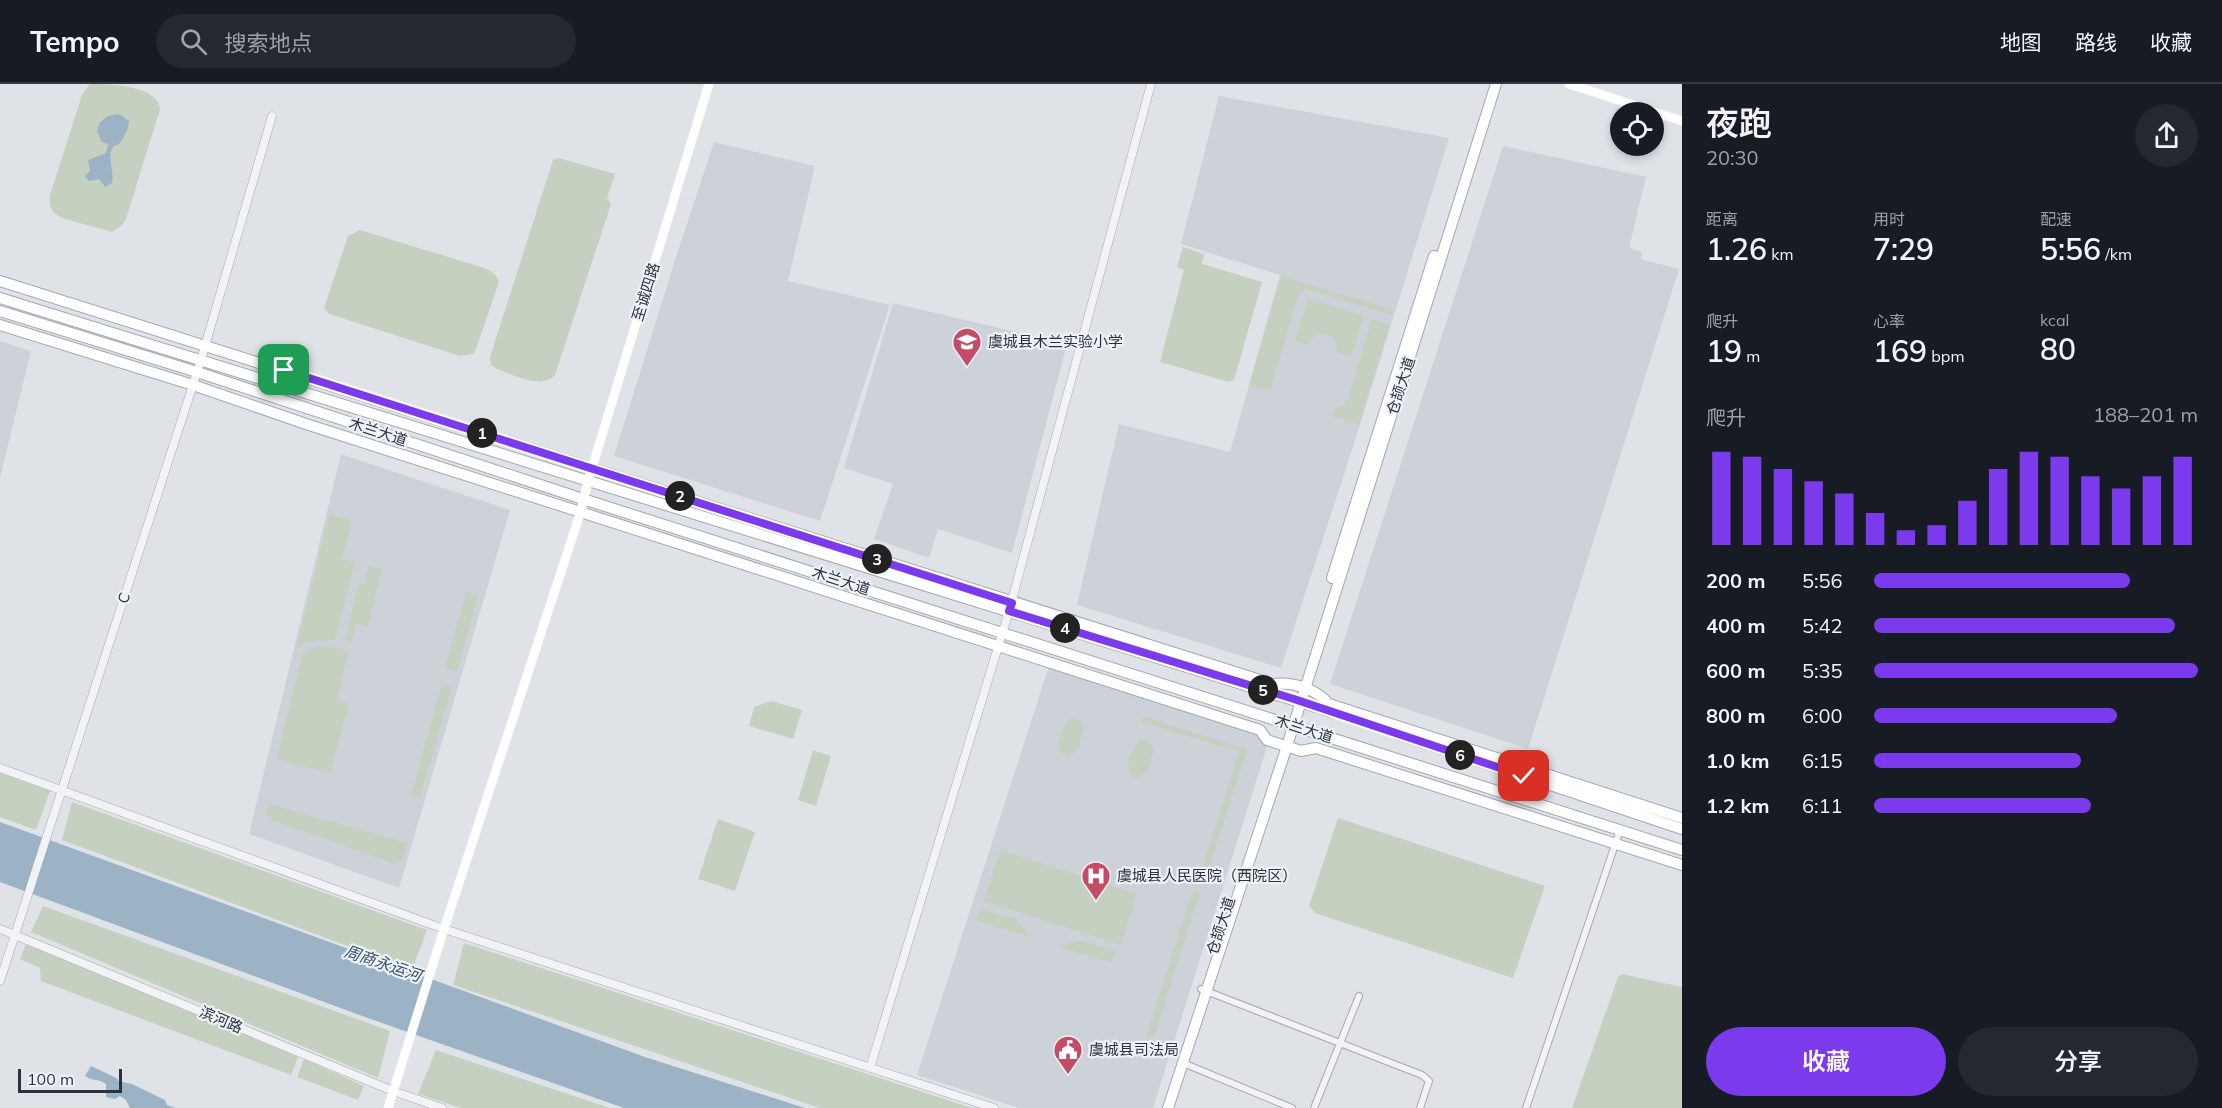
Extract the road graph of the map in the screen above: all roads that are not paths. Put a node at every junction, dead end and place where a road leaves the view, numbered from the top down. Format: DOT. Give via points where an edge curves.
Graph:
graph roads {
  1 [pos="709,84"];
  2 [pos="1151,84"];
  3 [pos="1490,84"];
  4 [pos="1496,84"];
  5 [pos="1569,84"];
  6 [pos="272,116"];
  7 [pos="1682,121"];
  8 [pos="0,281"];
  9 [pos="0,298"];
  10 [pos="0,311"];
  11 [pos="0,325"];
  12 [pos="206,346"];
  13 [pos="201,360"];
  14 [pos="197,372"];
  15 [pos="193,385"];
  16 [pos="592,468"];
  17 [pos="588,481"];
  18 [pos="584,500"];
  19 [pos="581,511"];
  20 [pos="1010,607"];
  21 [pos="1002,632"];
  22 [pos="998,646"];
  23 [pos="1302,688"];
  24 [pos="1298,700"];
  25 [pos="1290,725"];
  26 [pos="1283,745"];
  27 [pos="0,768"];
  28 [pos="62,790"];
  29 [pos="1682,818"];
  30 [pos="1682,829"];
  31 [pos="1620,830"];
  32 [pos="1616,843"];
  33 [pos="1682,850"];
  34 [pos="1682,865"];
  35 [pos="0,929"];
  36 [pos="444,929"];
  37 [pos="16,935"];
  38 [pos="0,981"];
  39 [pos="1204,990"];
  40 [pos="1359,996"];
  41 [pos="1340,1043"];
  42 [pos="1183,1063"];
  43 [pos="870,1068"];
  44 [pos="393,1091"];
  45 [pos="388,1108"];
  46 [pos="442,1108"];
  47 [pos="994,1108"];
  48 [pos="1163,1108"];
  49 [pos="1168,1108"];
  50 [pos="1292,1108"];
  51 [pos="1314,1108"];
  52 [pos="1420,1108"];
  53 [pos="1526,1108"];
  1 -- 16 [label="main road, 至诚四路"];
  2 -- 20 [label="street"];
  3 -- 23 [label="main road, 仓颉大道"];
  4 -- 23 [label="main road, 仓颉大道"];
  5 -- 7 [label="main road"];
  6 -- 12 [label="street, C"];
  8 -- 12 [label="main road"];
  9 -- 13 [label="main road, 木兰大道"];
  10 -- 14 [label="main road, 木兰大道"];
  11 -- 15 [label="main road"];
  12 -- 13 [label="street, C"];
  12 -- 16 [label="main road"];
  13 -- 14 [label="street, C"];
  13 -- 17 [label="main road, 木兰大道"];
  14 -- 15 [label="street, C"];
  14 -- 18 [label="main road, 木兰大道"];
  15 -- 19 [label="main road"];
  15 -- 28 [label="street, C"];
  16 -- 17 [label="main road, 至诚四路"];
  16 -- 20 [label="main road"];
  17 -- 18 [label="main road, 至诚四路"];
  17 -- 20 [label="main road, 木兰大道"];
  18 -- 19 [label="main road, 至诚四路"];
  18 -- 21 [label="main road, 木兰大道"];
  19 -- 22 [label="main road"];
  19 -- 36 [label="main road, 至诚四路"];
  20 -- 21 [label="street"];
  20 -- 23 [label="main road" via="1273,684"];
  20 -- 24 [label="main road, 木兰大道"];
  21 -- 22 [label="street"];
  21 -- 25 [label="main road, 木兰大道"];
  22 -- 26 [label="main road" via="1260,730 1268,740"];
  22 -- 43 [label="street"];
  23 -- 24 [label="main road, 仓颉大道"];
  23 -- 29 [label="main road" via="1320,694 1329,704"];
  24 -- 25 [label="main road, 仓颉大道"];
  24 -- 30 [label="main road, 木兰大道"];
  25 -- 26 [label="main road, 仓颉大道"];
  25 -- 31 [label="main road, 木兰大道"];
  26 -- 32 [label="main road" via="1301,751 1316,748"];
  26 -- 39 [label="main road, 仓颉大道"];
  27 -- 28 [label="street"];
  28 -- 36 [label="street"];
  28 -- 37 [label="street, C"];
  31 -- 32 [label="street"];
  31 -- 33 [label="main road, 木兰大道"];
  32 -- 34 [label="main road"];
  32 -- 53 [label="street"];
  35 -- 37 [label="street, 滨河路"];
  36 -- 43 [label="street"];
  36 -- 44 [label="main road, 至诚四路"];
  37 -- 38 [label="street, C"];
  37 -- 44 [label="street, 滨河路"];
  39 -- 41 [label="street"];
  39 -- 42 [label="main road, 仓颉大道"];
  39 -- 48 [label="main road, 仓颉大道"];
  40 -- 41 [label="street"];
  41 -- 51 [label="street"];
  41 -- 52 [label="street" via="1429,1081"];
  42 -- 49 [label="main road, 仓颉大道"];
  42 -- 50 [label="street"];
  43 -- 47 [label="street"];
  44 -- 45 [label="main road, 至诚四路"];
  44 -- 46 [label="street, 滨河路"];
}
